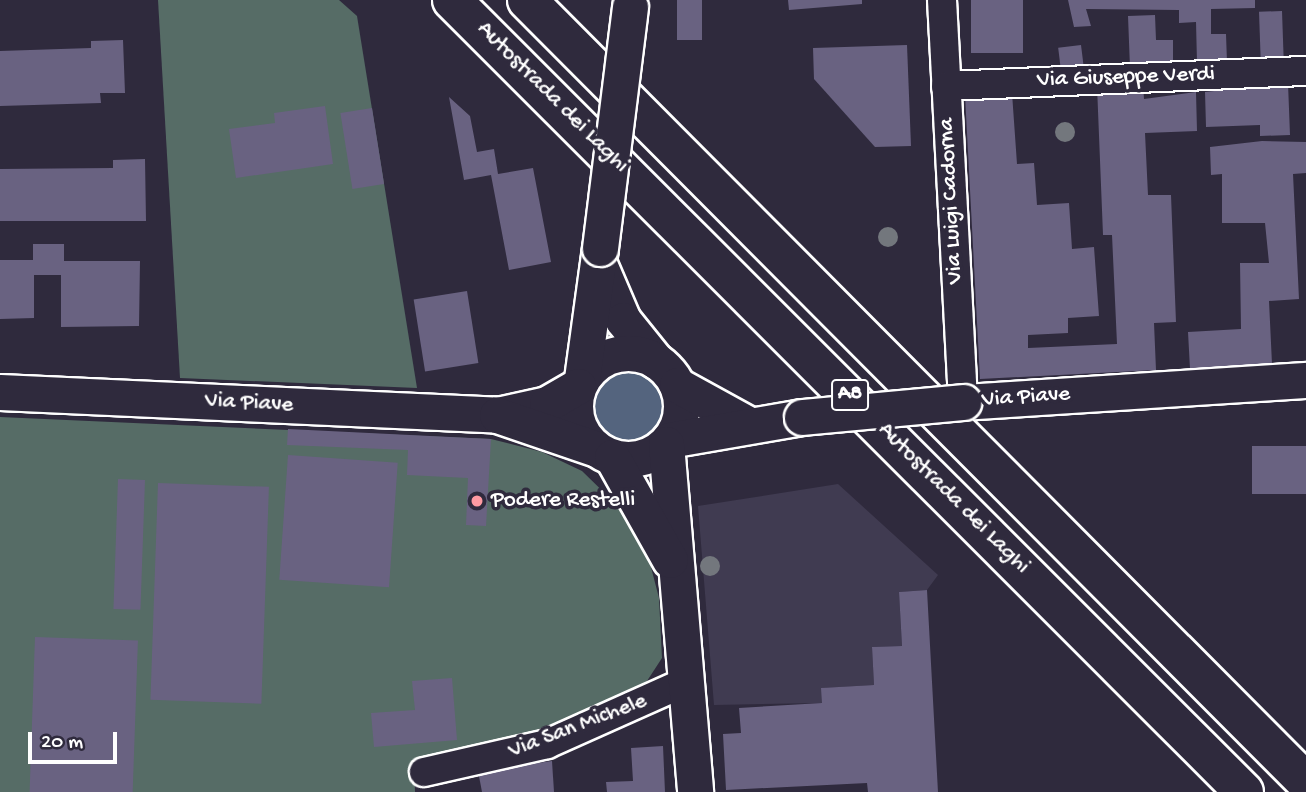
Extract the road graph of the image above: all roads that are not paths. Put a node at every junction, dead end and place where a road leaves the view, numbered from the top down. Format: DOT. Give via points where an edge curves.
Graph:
graph roads {
  1 [pos="452,0"];
  2 [pos="527,0"];
  3 [pos="942,0"];
  4 [pos="630,4"];
  5 [pos="1306,71"];
  6 [pos="946,86"];
  7 [pos="599,256"];
  8 [pos="666,373"];
  9 [pos="1306,380"];
  10 [pos="580,383"];
  11 [pos="962,385"];
  12 [pos="0,393"];
  13 [pos="497,415"];
  14 [pos="748,424"];
  15 [pos="667,442"];
  16 [pos="603,453"];
  17 [pos="678,576"];
  18 [pos="688,681"];
  19 [pos="424,772"];
  20 [pos="1306,782"];
  21 [pos="695,792"];
  22 [pos="1244,792"];
  1 -- 22 [label="highway, Autostrada dei Laghi / A8"];
  2 -- 20 [label="highway, A8"];
  3 -- 6 [label="street, Via Luigi Cadorna"];
  4 -- 7 [label="street, bridge"];
  5 -- 6 [label="street, Via Giuseppe Verdi"];
  6 -- 11 [label="street, Via Luigi Cadorna"];
  7 -- 8 [label="street" via="623,320"];
  7 -- 10 [label="street" via="586,318"];
  8 -- 10 [label="street, Via Piave" via="615,354"];
  8 -- 14 [label="street, Via Piave"];
  8 -- 15 [label="street" via="680,418"];
  9 -- 11 [label="street, Via Piave" via="999,399"];
  10 -- 13 [label="street, Via Piave" via="547,404"];
  10 -- 16 [label="street" via="574,413"];
  11 -- 14 [label="street, Via Piave, bridge"];
  12 -- 13 [label="street, Via Piave"];
  13 -- 16 [label="street, Via Piave"];
  14 -- 15 [label="street, Via Piave"];
  15 -- 16 [label="street, Via Piave" via="637,459"];
  15 -- 17 [label="street"];
  16 -- 17 [label="street"];
  17 -- 18 [label="street"];
  18 -- 19 [label="street, Via San Michele" via="547,744"];
  18 -- 21 [label="street"];
}
